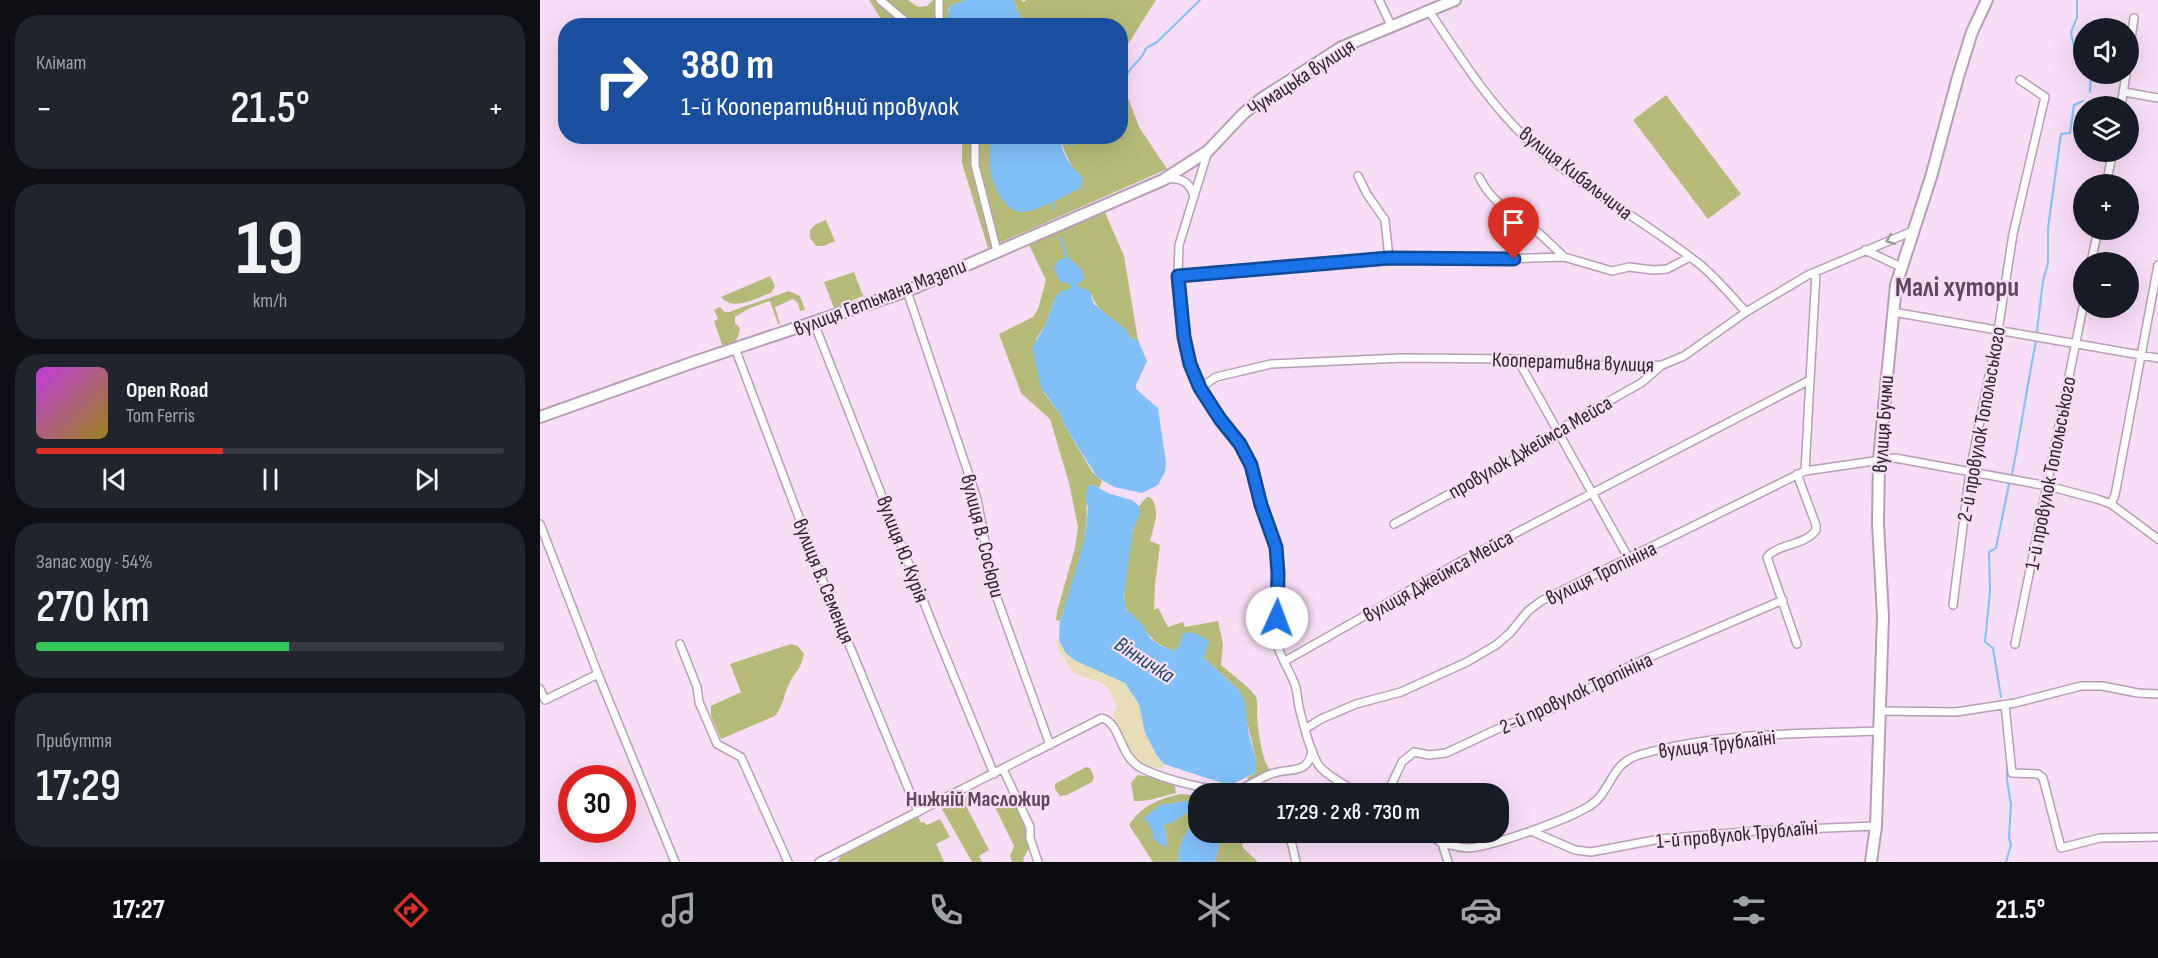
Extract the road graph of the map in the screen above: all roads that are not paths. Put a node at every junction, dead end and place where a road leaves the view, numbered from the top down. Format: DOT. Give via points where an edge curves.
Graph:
graph roads {
  1 [pos="880,0"];
  2 [pos="939,0"];
  3 [pos="1379,0"];
  4 [pos="1455,0"];
  5 [pos="1979,0"];
  6 [pos="1987,0"];
  7 [pos="1429,11"];
  8 [pos="901,18"];
  9 [pos="939,18"];
  10 [pos="1391,25"];
  11 [pos="1972,32"];
  12 [pos="2020,80"];
  13 [pos="2125,84"];
  14 [pos="2124,92"];
  15 [pos="2123,96"];
  16 [pos="2158,98"];
  17 [pos="975,144"];
  18 [pos="1208,150"];
  19 [pos="1358,176"];
  20 [pos="1479,177"];
  21 [pos="1163,180"];
  22 [pos="1194,197"];
  23 [pos="1916,230"];
  24 [pos="1865,250"];
  25 [pos="997,251"];
  26 [pos="1564,257"];
  27 [pos="1690,257"];
  28 [pos="1389,258"];
  29 [pos="2158,265"];
  30 [pos="1901,267"];
  31 [pos="1816,272"];
  32 [pos="1178,276"];
  33 [pos="907,291"];
  34 [pos="1746,312"];
  35 [pos="1893,312"];
  36 [pos="2081,318"];
  37 [pos="814,323"];
  38 [pos="1998,331"];
  39 [pos="2076,343"];
  40 [pos="735,348"];
  41 [pos="2140,355"];
  42 [pos="2158,358"];
  43 [pos="1518,360"];
  44 [pos="1662,365"];
  45 [pos="1810,380"];
  46 [pos="1200,388"];
  47 [pos="540,417"];
  48 [pos="1557,433"];
  49 [pos="1879,459"];
  50 [pos="1805,471"];
  51 [pos="1970,471"];
  52 [pos="1797,474"];
  53 [pos="2048,486"];
  54 [pos="1593,494"];
  55 [pos="2110,504"];
  56 [pos="540,524"];
  57 [pos="1394,524"];
  58 [pos="2158,539"];
  59 [pos="1629,559"];
  60 [pos="1783,600"];
  61 [pos="1953,605"];
  62 [pos="680,644"];
  63 [pos="1797,644"];
  64 [pos="2015,644"];
  65 [pos="1285,661"];
  66 [pos="598,674"];
  67 [pos="540,689"];
  68 [pos="2158,694"];
  69 [pos="2005,705"];
  70 [pos="1880,711"];
  71 [pos="1305,729"];
  72 [pos="1880,731"];
  73 [pos="1050,746"];
  74 [pos="1312,747"];
  75 [pos="1004,769"];
  76 [pos="994,774"];
  77 [pos="1341,783"];
  78 [pos="1392,783"];
  79 [pos="918,812"];
  80 [pos="1876,826"];
  81 [pos="1531,831"];
  82 [pos="2158,837"];
  83 [pos="1509,838"];
  84 [pos="1292,843"];
  85 [pos="1442,843"];
  86 [pos="1491,843"];
  87 [pos="824,861"];
  88 [pos="675,862"];
  89 [pos="788,862"];
  90 [pos="1038,862"];
  91 [pos="1296,862"];
  92 [pos="1448,862"];
  93 [pos="1871,862"];
  1 -- 8 [label="street"];
  2 -- 9 [label="street"];
  3 -- 10 [label="street"];
  4 -- 7 [label="street, Чумацька вулиця"];
  5 -- 11 [label="street"];
  6 -- 11 [label="street, вулиця Бучми"];
  7 -- 10 [label="street, Чумацька вулиця"];
  7 -- 27 [label="street, вулиця Кибальчича" via="1472,76 1526,137 1557,164"];
  10 -- 18 [label="street, Чумацька вулиця" via="1341,46 1261,99"];
  11 -- 23 [label="street, вулиця Бучми"];
  12 -- 38 [label="street, 2-й провулок Топольського" via="2045,97 2013,234"];
  13 -- 14 [label="street"];
  14 -- 15 [label="street"];
  14 -- 16 [label="street"];
  17 -- 25 [label="street" via="975,165"];
  18 -- 21 [label="street, вулиця Гетьмана Мазепи"];
  18 -- 22 [label="street, Чумацька вулиця"];
  19 -- 28 [label="street" via="1385,220"];
  20 -- 26 [label="street" via="1495,202 1529,225"];
  21 -- 22 [label="street" via="1185,181"];
  21 -- 25 [label="street, вулиця Гетьмана Мазепи"];
  22 -- 32 [label="street, Чумацька вулиця" via="1179,245"];
  23 -- 24 [label="street, Кооперативна вулиця, one-way"];
  23 -- 30 [label="street, вулиця Бучми"];
  24 -- 30 [label="street"];
  24 -- 31 [label="street, Кооперативна вулиця"];
  25 -- 33 [label="street, вулиця Гетьмана Мазепи"];
  26 -- 27 [label="street" via="1612,271 1629,267 1667,269"];
  26 -- 28 [label="street"];
  27 -- 34 [label="street, вулиця Кибальчича"];
  28 -- 32 [label="street"];
  29 -- 41 [label="street"];
  30 -- 35 [label="street, вулиця Бучми"];
  31 -- 34 [label="street, Кооперативна вулиця"];
  31 -- 45 [label="street"];
  32 -- 46 [label="street, Чумацька вулиця" via="1184,337"];
  33 -- 37 [label="street, вулиця Гетьмана Мазепи"];
  33 -- 73 [label="street, вулиця В. Сосюри" via="977,499 994,590"];
  34 -- 44 [label="street, Кооперативна вулиця" via="1690,353"];
  35 -- 38 [label="street"];
  35 -- 49 [label="street, вулиця Бучми"];
  36 -- 39 [label="street, 1-й провулок Топольського"];
  37 -- 40 [label="street, вулиця Гетьмана Мазепи"];
  37 -- 76 [label="street, вулиця Ю. Курія"];
  38 -- 39 [label="street"];
  38 -- 51 [label="street, 2-й провулок Топольського"];
  39 -- 41 [label="street"];
  39 -- 53 [label="street, 1-й провулок Топольського"];
  40 -- 47 [label="street, вулиця Гетьмана Мазепи"];
  40 -- 79 [label="street, вулиця В. Семенця" via="823,581"];
  41 -- 42 [label="street"];
  41 -- 55 [label="street" via="2115,495"];
  43 -- 44 [label="street, Кооперативна вулиця" via="1623,367"];
  43 -- 46 [label="street, Кооперативна вулиця" via="1402,358 1271,364 1216,377"];
  43 -- 48 [label="street"];
  44 -- 48 [label="street, провулок Джеймса Мейса" via="1641,383"];
  45 -- 50 [label="street"];
  45 -- 54 [label="street, вулиця Джеймса Мейса"];
  46 -- 65 [label="street, Чумацька вулиця" via="1251,465 1276,547 1276,640"];
  48 -- 54 [label="street"];
  48 -- 57 [label="street, провулок Джеймса Мейса"];
  49 -- 50 [label="street, вулиця Тропініна"];
  49 -- 51 [label="street, вулиця Тропініна" via="1895,458"];
  49 -- 70 [label="street, вулиця Бучми" via="1883,617"];
  50 -- 52 [label="street, вулиця Тропініна"];
  51 -- 53 [label="street, вулиця Тропініна"];
  51 -- 61 [label="street, 2-й провулок Топольського"];
  52 -- 59 [label="street, вулиця Тропініна"];
  52 -- 60 [label="street" via="1816,530 1767,557"];
  53 -- 55 [label="street, вулиця Тропініна"];
  53 -- 64 [label="street, 1-й провулок Топольського"];
  54 -- 59 [label="street"];
  54 -- 65 [label="street, вулиця Джеймса Мейса" via="1456,564"];
  55 -- 58 [label="street, вулиця Тропініна"];
  56 -- 66 [label="street"];
  59 -- 71 [label="street, вулиця Тропініна" via="1541,601 1496,645 1467,662 1401,692 1356,704"];
  60 -- 63 [label="street"];
  60 -- 78 [label="street, 2-й провулок Тропініна" via="1636,663 1551,709 1446,753 1414,752 1402,762"];
  62 -- 89 [label="street" via="717,744 741,757"];
  65 -- 71 [label="street, Чумацька вулиця"];
  66 -- 67 [label="street" via="545,700"];
  66 -- 88 [label="street"];
  68 -- 69 [label="street" via="2081,686"];
  69 -- 70 [label="street" via="1956,712"];
  69 -- 82 [label="street" via="2012,773 2038,774 2043,778 2061,848 2100,838"];
  70 -- 72 [label="street, вулиця Бучми"];
  71 -- 74 [label="street, Чумацька вулиця"];
  72 -- 80 [label="street, вулиця Бучми"];
  72 -- 81 [label="street, вулиця Трублаїні" via="1742,737 1639,755 1616,769 1602,794 1588,808"];
  73 -- 74 [label="street" via="1102,718 1113,725 1123,748 1143,769 1222,790 1237,789 1273,773 1301,768 1308,763"];
  73 -- 75 [label="street"];
  74 -- 77 [label="street, Чумацька вулиця" via="1319,766"];
  75 -- 76 [label="street"];
  75 -- 90 [label="street" via="1030,826"];
  76 -- 79 [label="street"];
  79 -- 87 [label="street"];
  80 -- 81 [label="street, 1-й провулок Трублаїні" via="1660,839 1591,852 1575,850"];
  80 -- 93 [label="street, вулиця Бучми"];
  81 -- 83 [label="street, вулиця Трублаїні"];
  84 -- 91 [label="street"];
  85 -- 86 [label="street, вулиця Трублаїні" via="1467,848"];
  85 -- 92 [label="street"];
}
